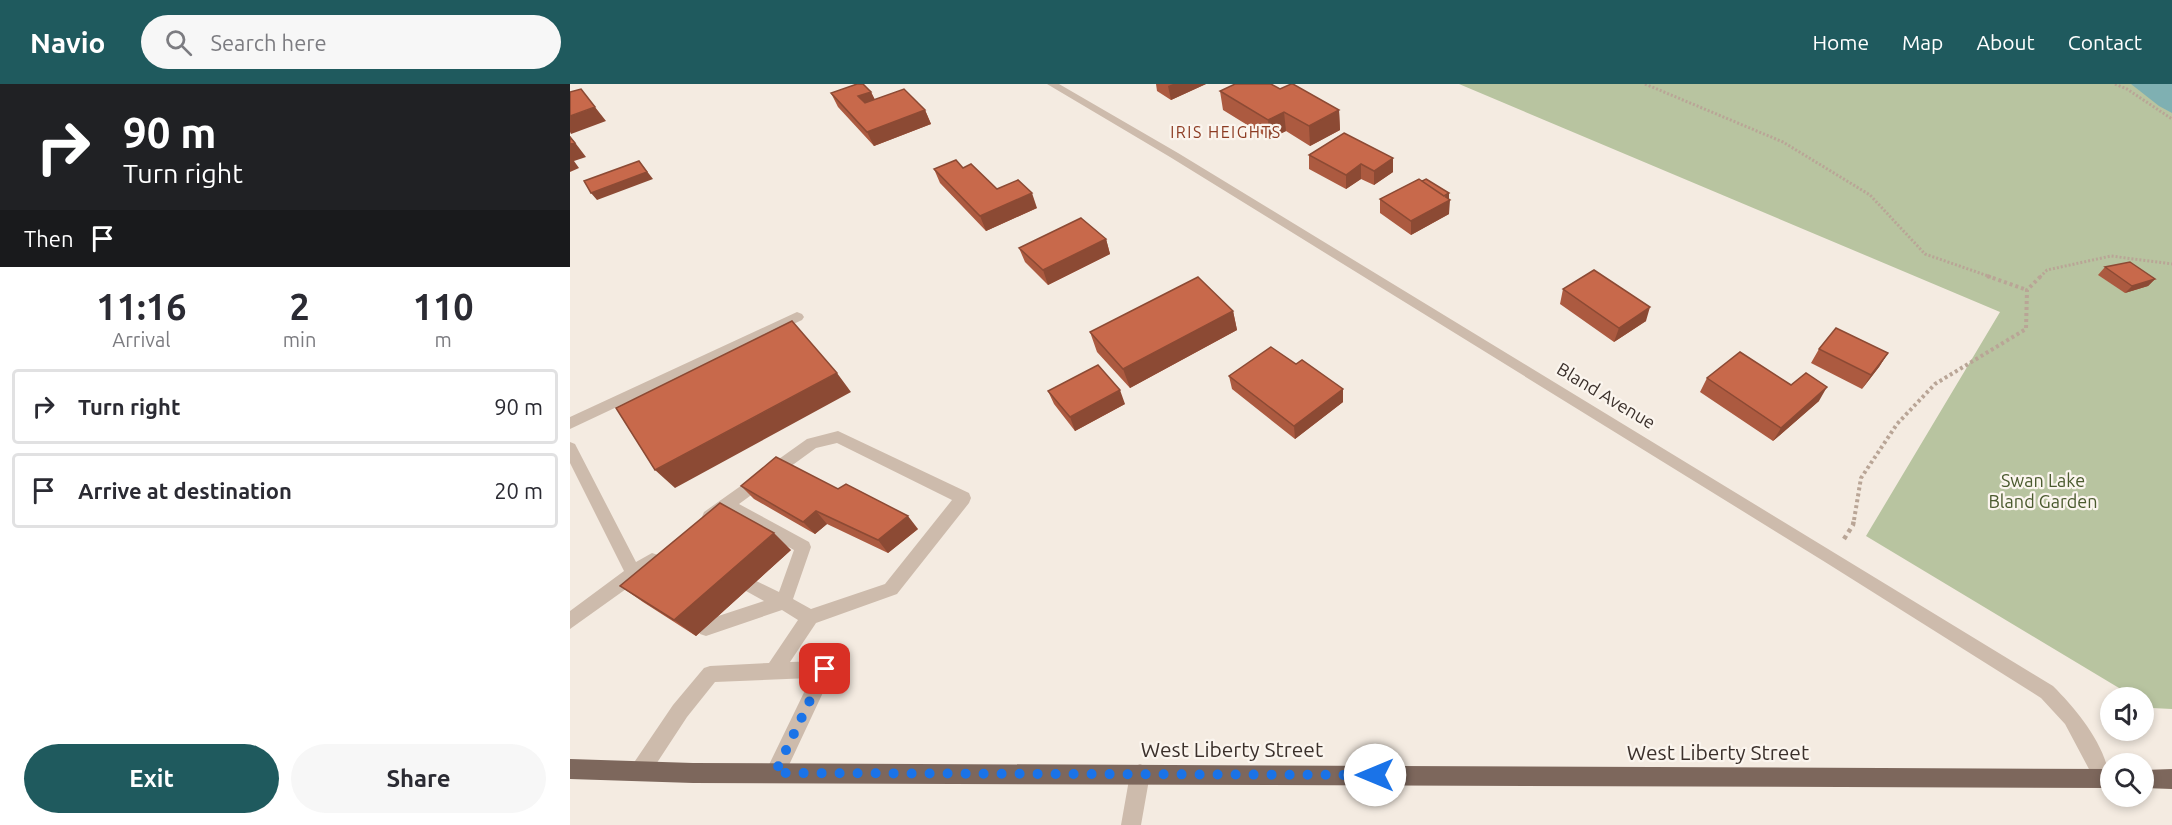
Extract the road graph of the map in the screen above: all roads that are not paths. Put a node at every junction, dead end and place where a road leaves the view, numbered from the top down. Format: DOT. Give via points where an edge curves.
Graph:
graph roads {
  1 [pos="1052,84"];
  2 [pos="797,317"];
  3 [pos="570,423"];
  4 [pos="570,448"];
  5 [pos="726,505"];
  6 [pos="698,526"];
  7 [pos="661,553"];
  8 [pos="634,574"];
  9 [pos="752,586"];
  10 [pos="655,592"];
  11 [pos="784,602"];
  12 [pos="810,617"];
  13 [pos="570,621"];
  14 [pos="706,627"];
  15 [pos="774,671"];
  16 [pos="2100,765"];
  17 [pos="570,769"];
  18 [pos="640,771"];
  19 [pos="775,773"];
  20 [pos="1140,774"];
  21 [pos="2100,779"];
  22 [pos="2154,779"];
  23 [pos="2172,779"];
  24 [pos="1131,825"];
  1 -- 16 [label="street, Bland Avenue" via="1174,155 2047,692 2072,718"];
  2 -- 3 [label="street"];
  4 -- 8 [label="street"];
  5 -- 6 [label="street"];
  5 -- 11 [label="street" via="802,546"];
  5 -- 12 [label="street" via="812,443 838,437 963,498 891,589"];
  7 -- 8 [label="street"];
  8 -- 10 [label="street"];
  8 -- 13 [label="street"];
  9 -- 11 [label="street"];
  11 -- 12 [label="street"];
  11 -- 14 [label="street"];
  12 -- 15 [label="street"];
  15 -- 18 [label="street" via="710,674"];
  15 -- 19 [label="street" via="825,669"];
  17 -- 18 [label="main road, West Liberty Street"];
  18 -- 19 [label="main road, West Liberty Street"];
  19 -- 20 [label="main road, West Liberty Street"];
  20 -- 21 [label="main road, West Liberty Street"];
  20 -- 24 [label="street"];
  22 -- 23 [label="main road"];
}
